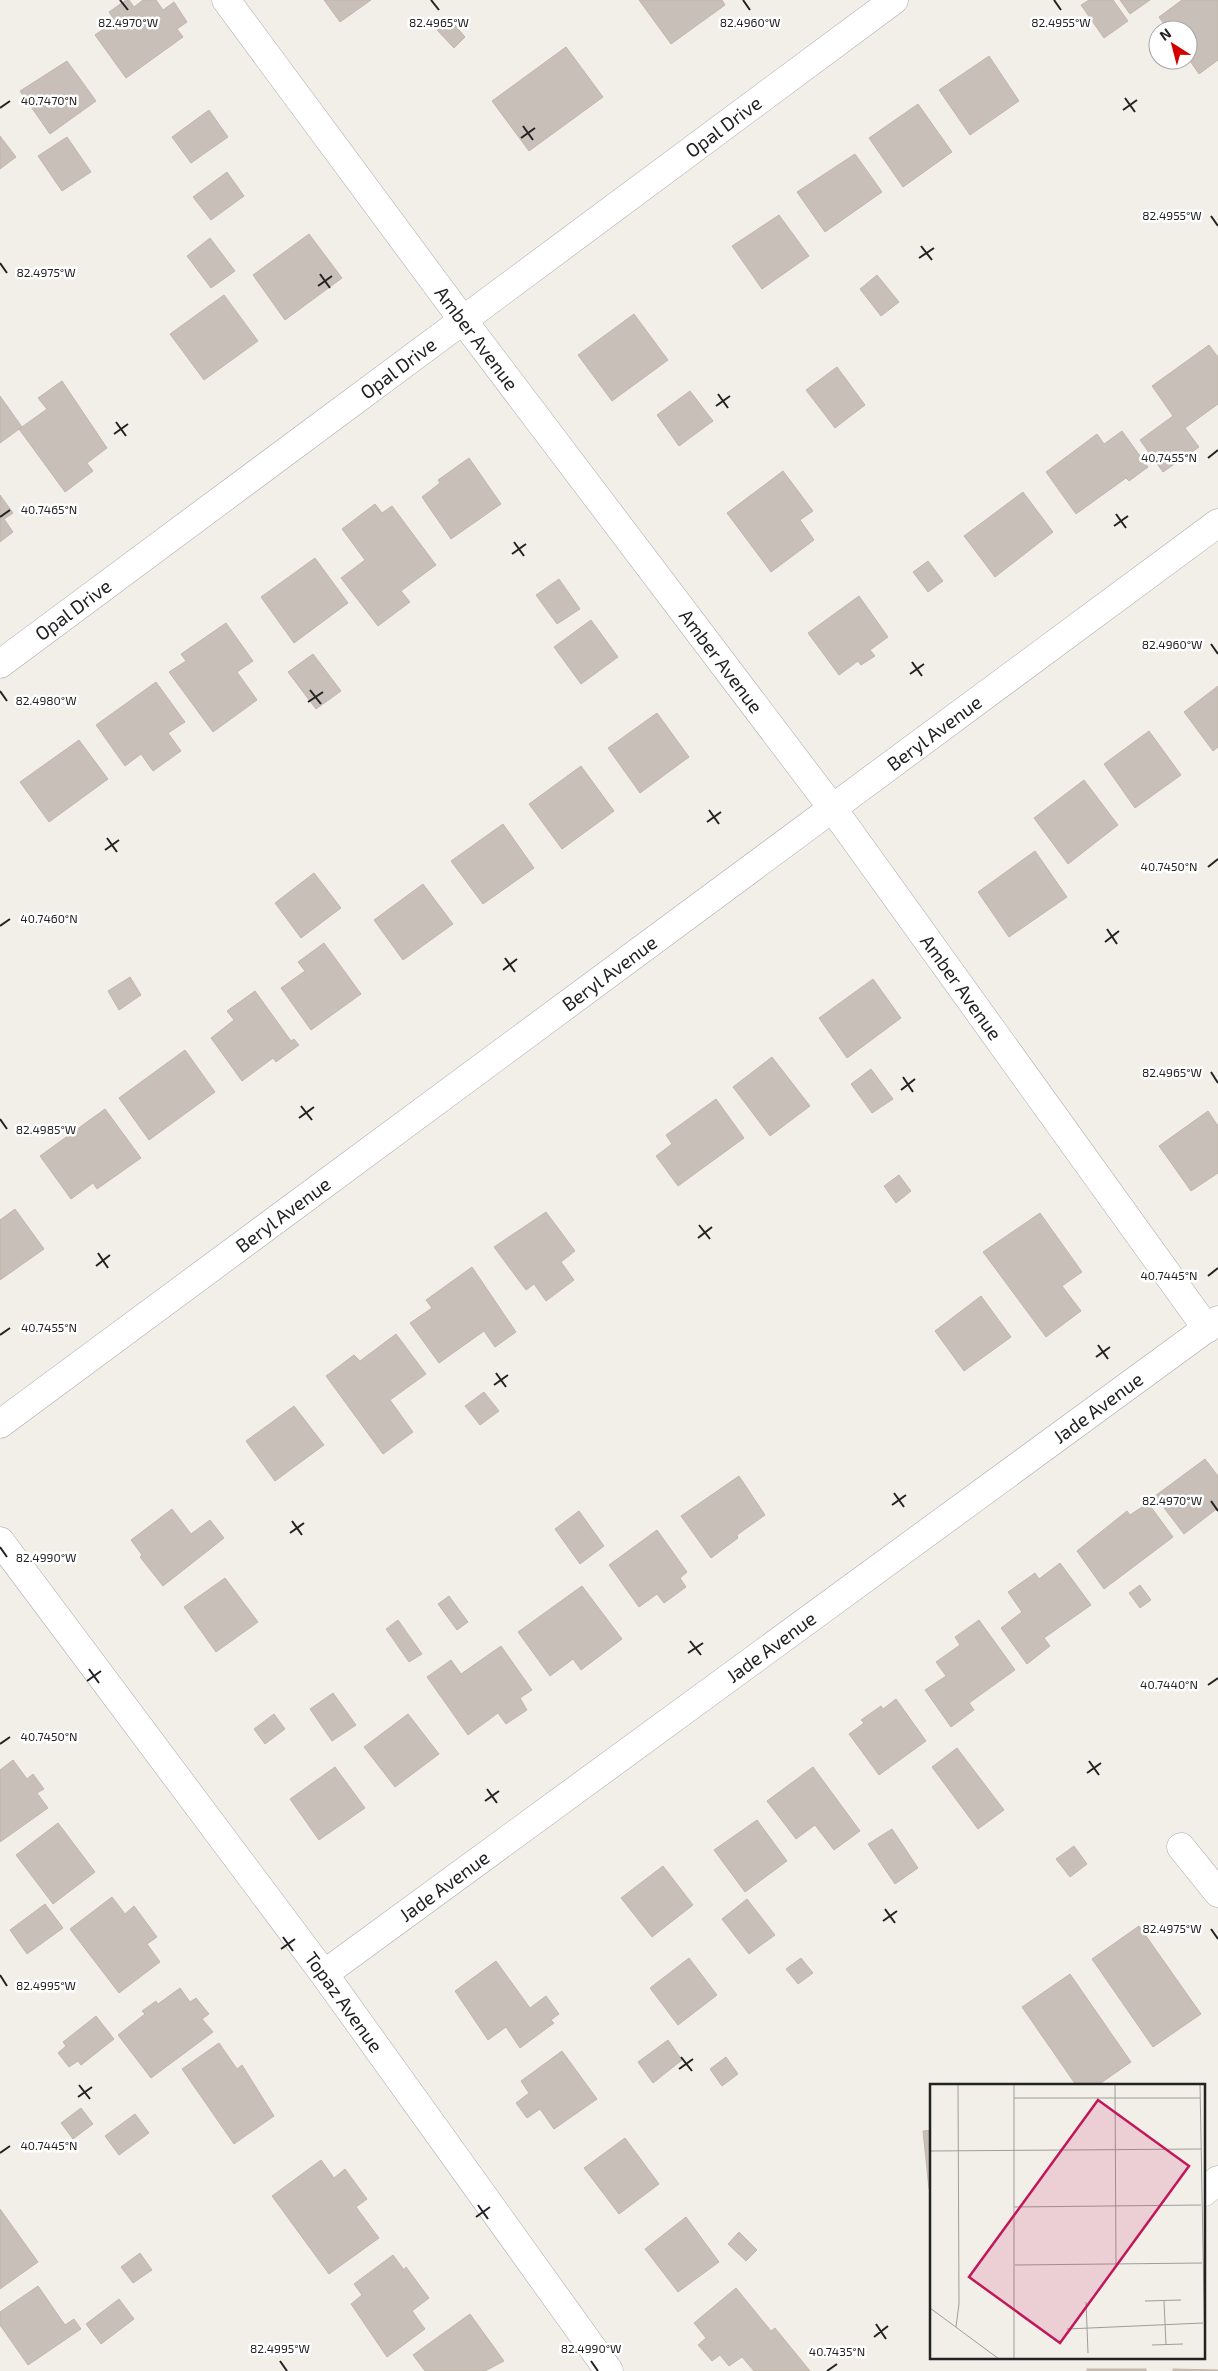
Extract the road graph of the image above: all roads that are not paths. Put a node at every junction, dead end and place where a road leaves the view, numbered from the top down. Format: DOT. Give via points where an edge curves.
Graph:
graph roads {
  1 [pos="226,0"];
  2 [pos="894,0"];
  3 [pos="462,319"];
  4 [pos="1218,523"];
  5 [pos="0,664"];
  6 [pos="832,809"];
  7 [pos="1213,1325"];
  8 [pos="0,1424"];
  9 [pos="0,1541"];
  10 [pos="1181,1846"];
  11 [pos="1218,1893"];
  12 [pos="324,1974"];
  13 [pos="1218,2180"];
  14 [pos="1206,2190"];
  15 [pos="609,2371"];
  1 -- 3 [label="street, Amber Avenue"];
  2 -- 3 [label="street, Opal Drive"];
  3 -- 5 [label="street, Opal Drive"];
  3 -- 6 [label="street, Amber Avenue"];
  4 -- 6 [label="street, Beryl Avenue"];
  6 -- 7 [label="street, Amber Avenue"];
  6 -- 8 [label="street, Beryl Avenue"];
  7 -- 12 [label="street, Jade Avenue"];
  9 -- 12 [label="street, Topaz Avenue"];
  10 -- 11 [label="street"];
  12 -- 15 [label="street, Topaz Avenue"];
  13 -- 14 [label="street"];
}
